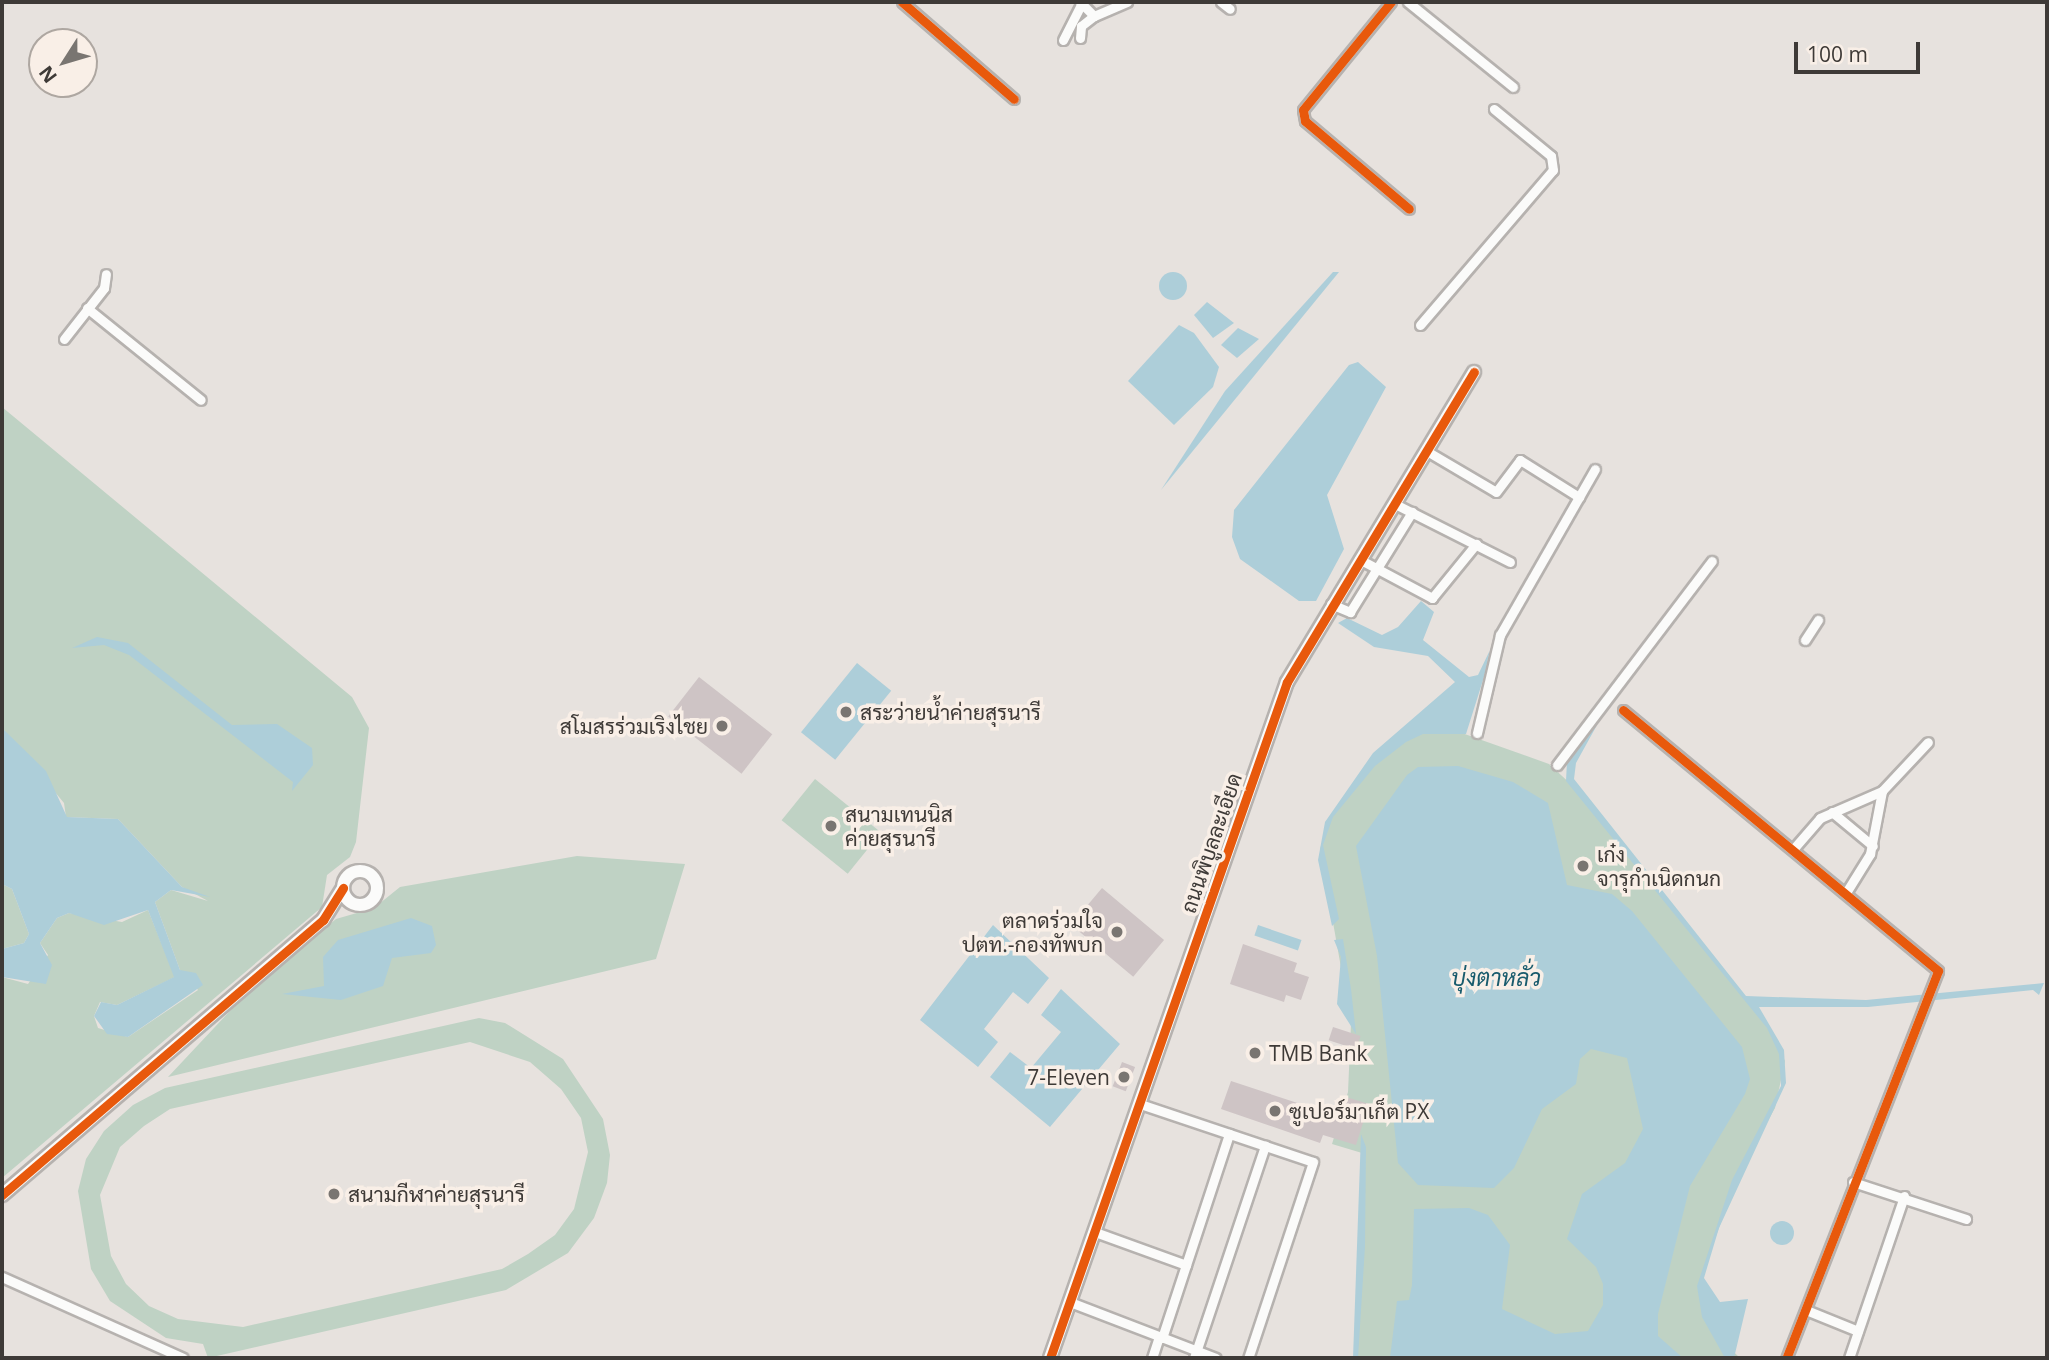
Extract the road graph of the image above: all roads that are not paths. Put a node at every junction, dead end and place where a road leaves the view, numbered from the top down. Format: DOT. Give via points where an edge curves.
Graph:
graph roads {
  1 [pos="902,2"];
  2 [pos="1128,2"];
  3 [pos="1221,2"];
  4 [pos="1391,2"];
  5 [pos="1409,2"];
  6 [pos="1080,4"];
  7 [pos="1230,9"];
  8 [pos="1094,16"];
  9 [pos="1080,38"];
  10 [pos="1063,40"];
  11 [pos="1513,87"];
  12 [pos="1014,99"];
  13 [pos="1494,110"];
  14 [pos="1409,209"];
  15 [pos="106,274"];
  16 [pos="87,308"];
  17 [pos="1420,325"];
  18 [pos="64,339"];
  19 [pos="1474,372"];
  20 [pos="201,400"];
  21 [pos="1425,450"];
  22 [pos="1595,469"];
  23 [pos="1578,497"];
  24 [pos="1393,503"];
  25 [pos="1412,512"];
  26 [pos="1475,544"];
  27 [pos="1359,559"];
  28 [pos="1713,561"];
  29 [pos="1510,562"];
  30 [pos="1377,569"];
  31 [pos="1331,604"];
  32 [pos="1818,620"];
  33 [pos="1805,640"];
  34 [pos="1623,710"];
  35 [pos="1477,733"];
  36 [pos="1928,742"];
  37 [pos="1557,765"];
  38 [pos="1882,791"];
  39 [pos="1832,813"];
  40 [pos="1873,846"];
  41 [pos="1795,847"];
  42 [pos="342,888"];
  43 [pos="1847,891"];
  44 [pos="355,905"];
  45 [pos="327,915"];
  46 [pos="1140,1104"];
  47 [pos="1229,1134"];
  48 [pos="1265,1146"];
  49 [pos="1853,1182"];
  50 [pos="2,1195"];
  51 [pos="1904,1196"];
  52 [pos="1966,1219"];
  53 [pos="1095,1232"];
  54 [pos="1186,1265"];
  55 [pos="2,1277"];
  56 [pos="1070,1303"];
  57 [pos="1806,1310"];
  58 [pos="1858,1331"];
  59 [pos="1160,1337"];
  60 [pos="1196,1355"];
  61 [pos="183,1358"];
  62 [pos="1050,1358"];
  63 [pos="1152,1358"];
  64 [pos="1216,1358"];
  65 [pos="1248,1358"];
  66 [pos="1787,1358"];
  67 [pos="1849,1358"];
  1 -- 12 [label="street"];
  2 -- 8 [label="street"];
  3 -- 7 [label="street"];
  4 -- 14 [label="street" via="1303,110 1305,121"];
  5 -- 11 [label="street"];
  6 -- 8 [label="street"];
  6 -- 10 [label="street"];
  8 -- 9 [label="street"];
  13 -- 17 [label="street" via="1551,156 1553,170"];
  15 -- 16 [label="street" via="104,288"];
  16 -- 18 [label="street"];
  16 -- 20 [label="street"];
  19 -- 21 [label="street, ถนนพิบูลละเอียด"];
  21 -- 23 [label="street" via="1496,492 1520,460"];
  21 -- 24 [label="street, ถนนพิบูลละเอียด"];
  22 -- 23 [label="street"];
  23 -- 35 [label="street" via="1500,635"];
  24 -- 25 [label="street"];
  24 -- 27 [label="street, ถนนพิบูลละเอียด"];
  25 -- 26 [label="street"];
  25 -- 30 [label="street"];
  26 -- 29 [label="street"];
  26 -- 30 [label="street" via="1432,598"];
  27 -- 30 [label="street"];
  27 -- 31 [label="street, ถนนพิบูลละเอียด"];
  28 -- 37 [label="street"];
  30 -- 31 [label="street" via="1350,612"];
  31 -- 46 [label="street, ถนนพิบูลละเอียด" via="1283,694"];
  32 -- 33 [label="street"];
  34 -- 41 [label="street"];
  36 -- 38 [label="street"];
  38 -- 39 [label="street"];
  38 -- 40 [label="street"];
  39 -- 40 [label="street"];
  39 -- 41 [label="street"];
  40 -- 43 [label="street"];
  41 -- 43 [label="street"];
  42 -- 44 [label="street"];
  42 -- 44 [label="street" via="354,871 375,879 375,897"];
  42 -- 45 [label="street"];
  43 -- 49 [label="street" via="1938,971"];
  44 -- 45 [label="street"];
  45 -- 50 [label="street"];
  46 -- 47 [label="street"];
  46 -- 53 [label="street, ถนนพิบูลละเอียด"];
  47 -- 48 [label="street"];
  47 -- 54 [label="street"];
  48 -- 60 [label="street"];
  48 -- 65 [label="street" via="1313,1162"];
  49 -- 51 [label="street"];
  49 -- 57 [label="street"];
  51 -- 52 [label="street"];
  51 -- 58 [label="street"];
  53 -- 54 [label="street"];
  53 -- 56 [label="street, ถนนพิบูลละเอียด"];
  54 -- 59 [label="street"];
  55 -- 61 [label="street"];
  56 -- 59 [label="street"];
  56 -- 62 [label="street, ถนนพิบูลละเอียด"];
  57 -- 58 [label="street"];
  57 -- 66 [label="street"];
  58 -- 67 [label="street"];
  59 -- 60 [label="street"];
  59 -- 63 [label="street"];
  60 -- 64 [label="street"];
}
